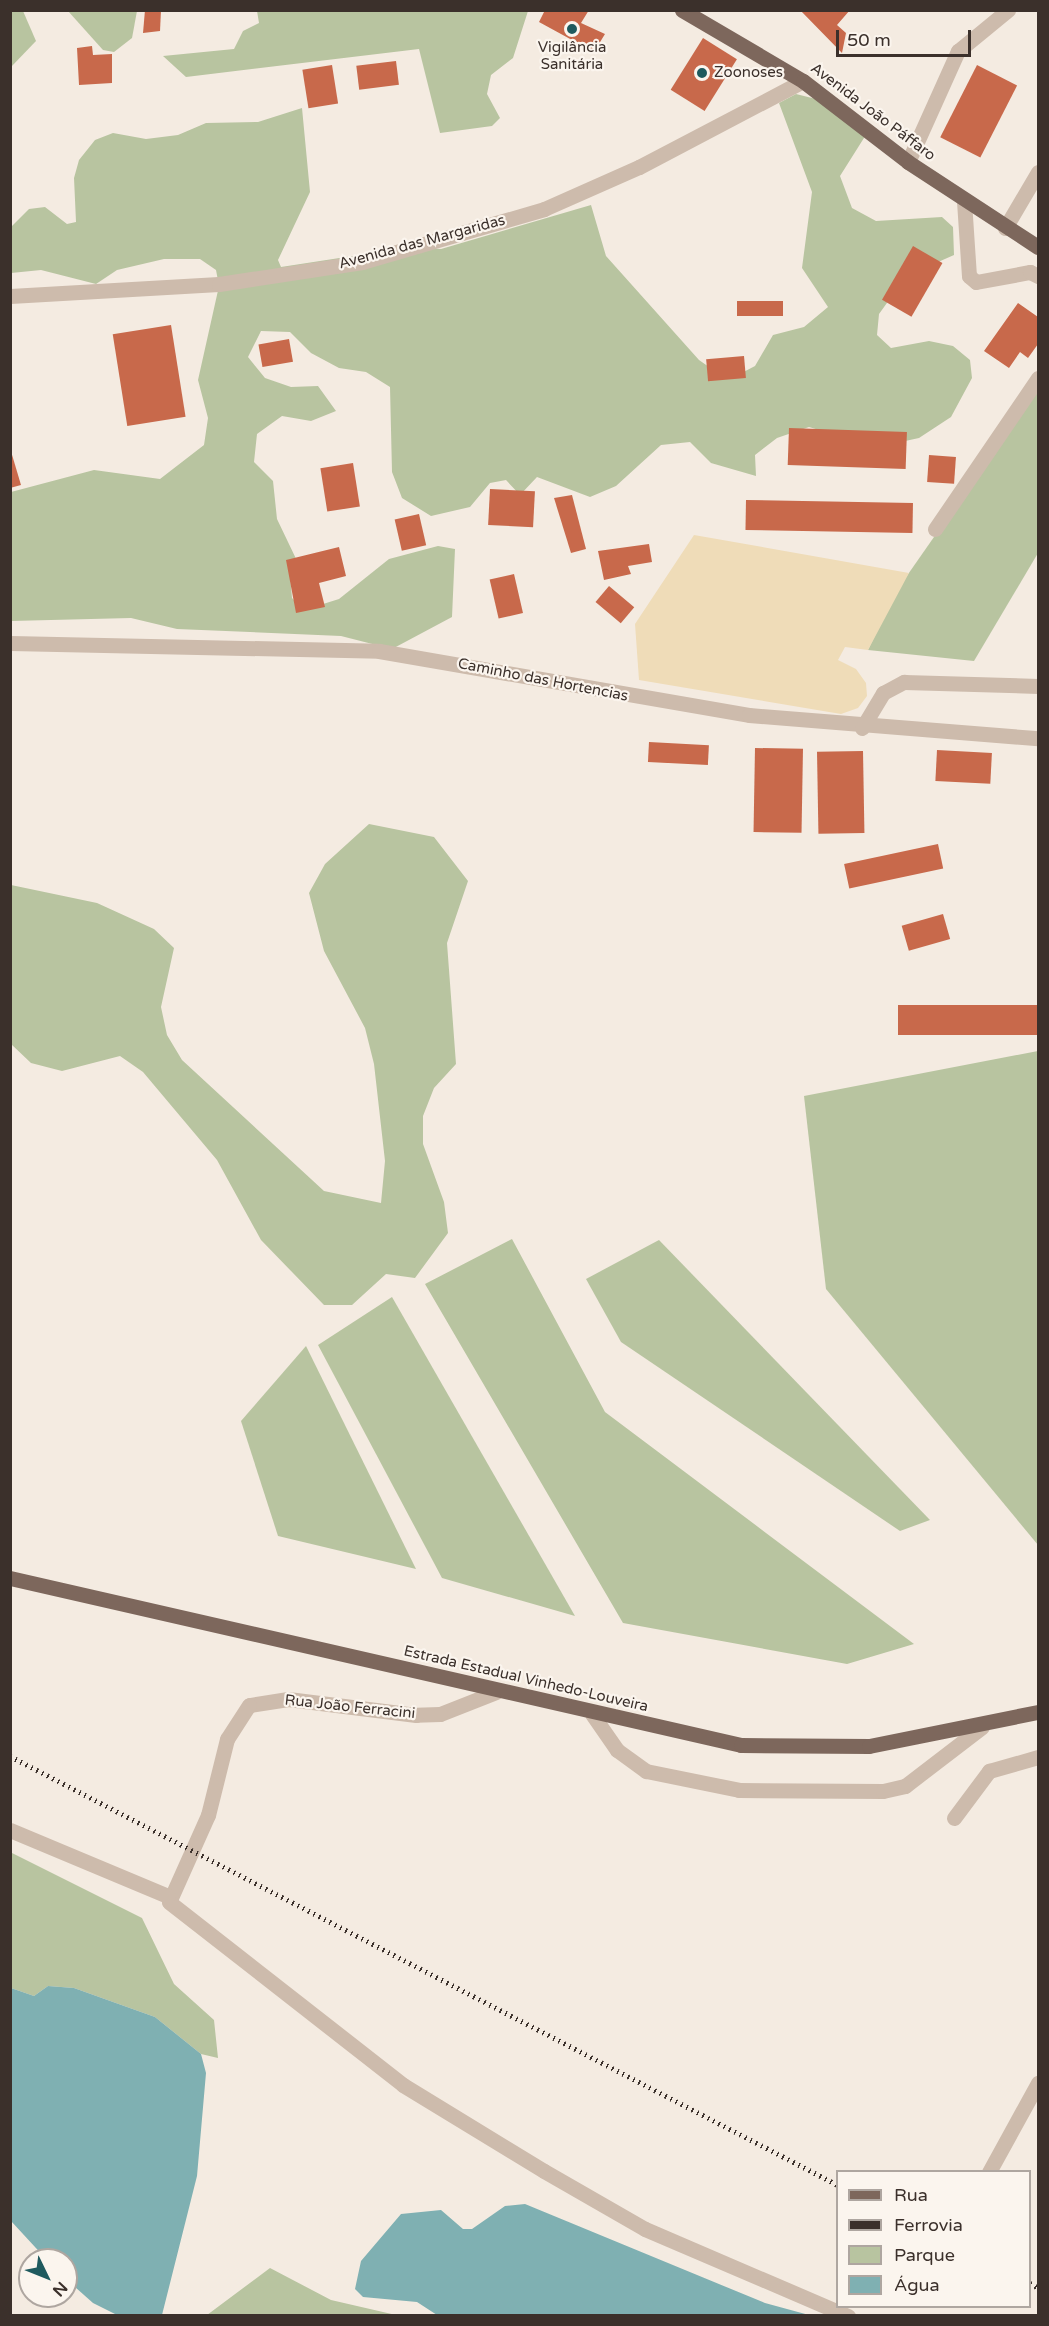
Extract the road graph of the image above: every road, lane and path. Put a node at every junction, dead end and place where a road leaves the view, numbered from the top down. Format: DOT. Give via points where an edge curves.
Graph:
graph roads {
  1 [pos="682,10"];
  2 [pos="1008,10"];
  3 [pos="803,81"];
  4 [pos="908,162"];
  5 [pos="1038,172"];
  6 [pos="964,201"];
  7 [pos="1005,228"];
  8 [pos="1038,247"];
  9 [pos="1038,276"];
  10 [pos="10,296"];
  11 [pos="1038,378"];
  12 [pos="935,529"];
  13 [pos="10,642"];
  14 [pos="1038,686"];
  15 [pos="862,728"];
  16 [pos="1038,738"];
  17 [pos="10,1578"];
  18 [pos="496,1692"];
  19 [pos="1038,1712"];
  20 [pos="592,1714"];
  21 [pos="982,1727"];
  22 [pos="1038,1757"];
  23 [pos="954,1818"];
  24 [pos="10,1830"];
  25 [pos="168,1896"];
  26 [pos="1038,2083"];
  27 [pos="990,2170"];
  28 [pos="848,2316"];
  1 -- 3 [label="main road, Avenida João Páffaro"];
  2 -- 4 [label="street" via="958,51"];
  3 -- 4 [label="main road, Avenida João Páffaro"];
  3 -- 10 [label="street, Avenida das Margaridas" via="639,167 544,209 362,262 219,284"];
  4 -- 6 [label="main road, Avenida João Páffaro"];
  5 -- 7 [label="street"];
  6 -- 7 [label="main road, Avenida João Páffaro"];
  6 -- 9 [label="street" via="969,276 976,282 1030,272"];
  7 -- 8 [label="main road, Avenida João Páffaro"];
  11 -- 12 [label="street"];
  13 -- 15 [label="street, Caminho das Hortencias" via="379,651 495,667 613,695"];
  14 -- 15 [label="street" via="904,682 883,693"];
  15 -- 16 [label="street, Caminho das Hortencias"];
  17 -- 18 [label="main road, Estrada Estadual Vinhedo-Louveira"];
  18 -- 20 [label="main road, Estrada Estadual Vinhedo-Louveira"];
  18 -- 25 [label="street, Rua João Ferracini" via="440,1714 416,1715 288,1699 249,1705 227,1739 208,1815"];
  19 -- 21 [label="main road, Estrada Estadual Vinhedo-Louveira"];
  20 -- 21 [label="main road, Estrada Estadual Vinhedo-Louveira" via="772,1749 869,1746"];
  20 -- 21 [label="street" via="617,1750 646,1771 739,1790 883,1791 905,1786"];
  22 -- 23 [label="street" via="989,1771"];
  24 -- 25 [label="street"];
  25 -- 28 [label="street" via="183,1916 403,2085 645,2229"];
  26 -- 27 [label="street"];
}
